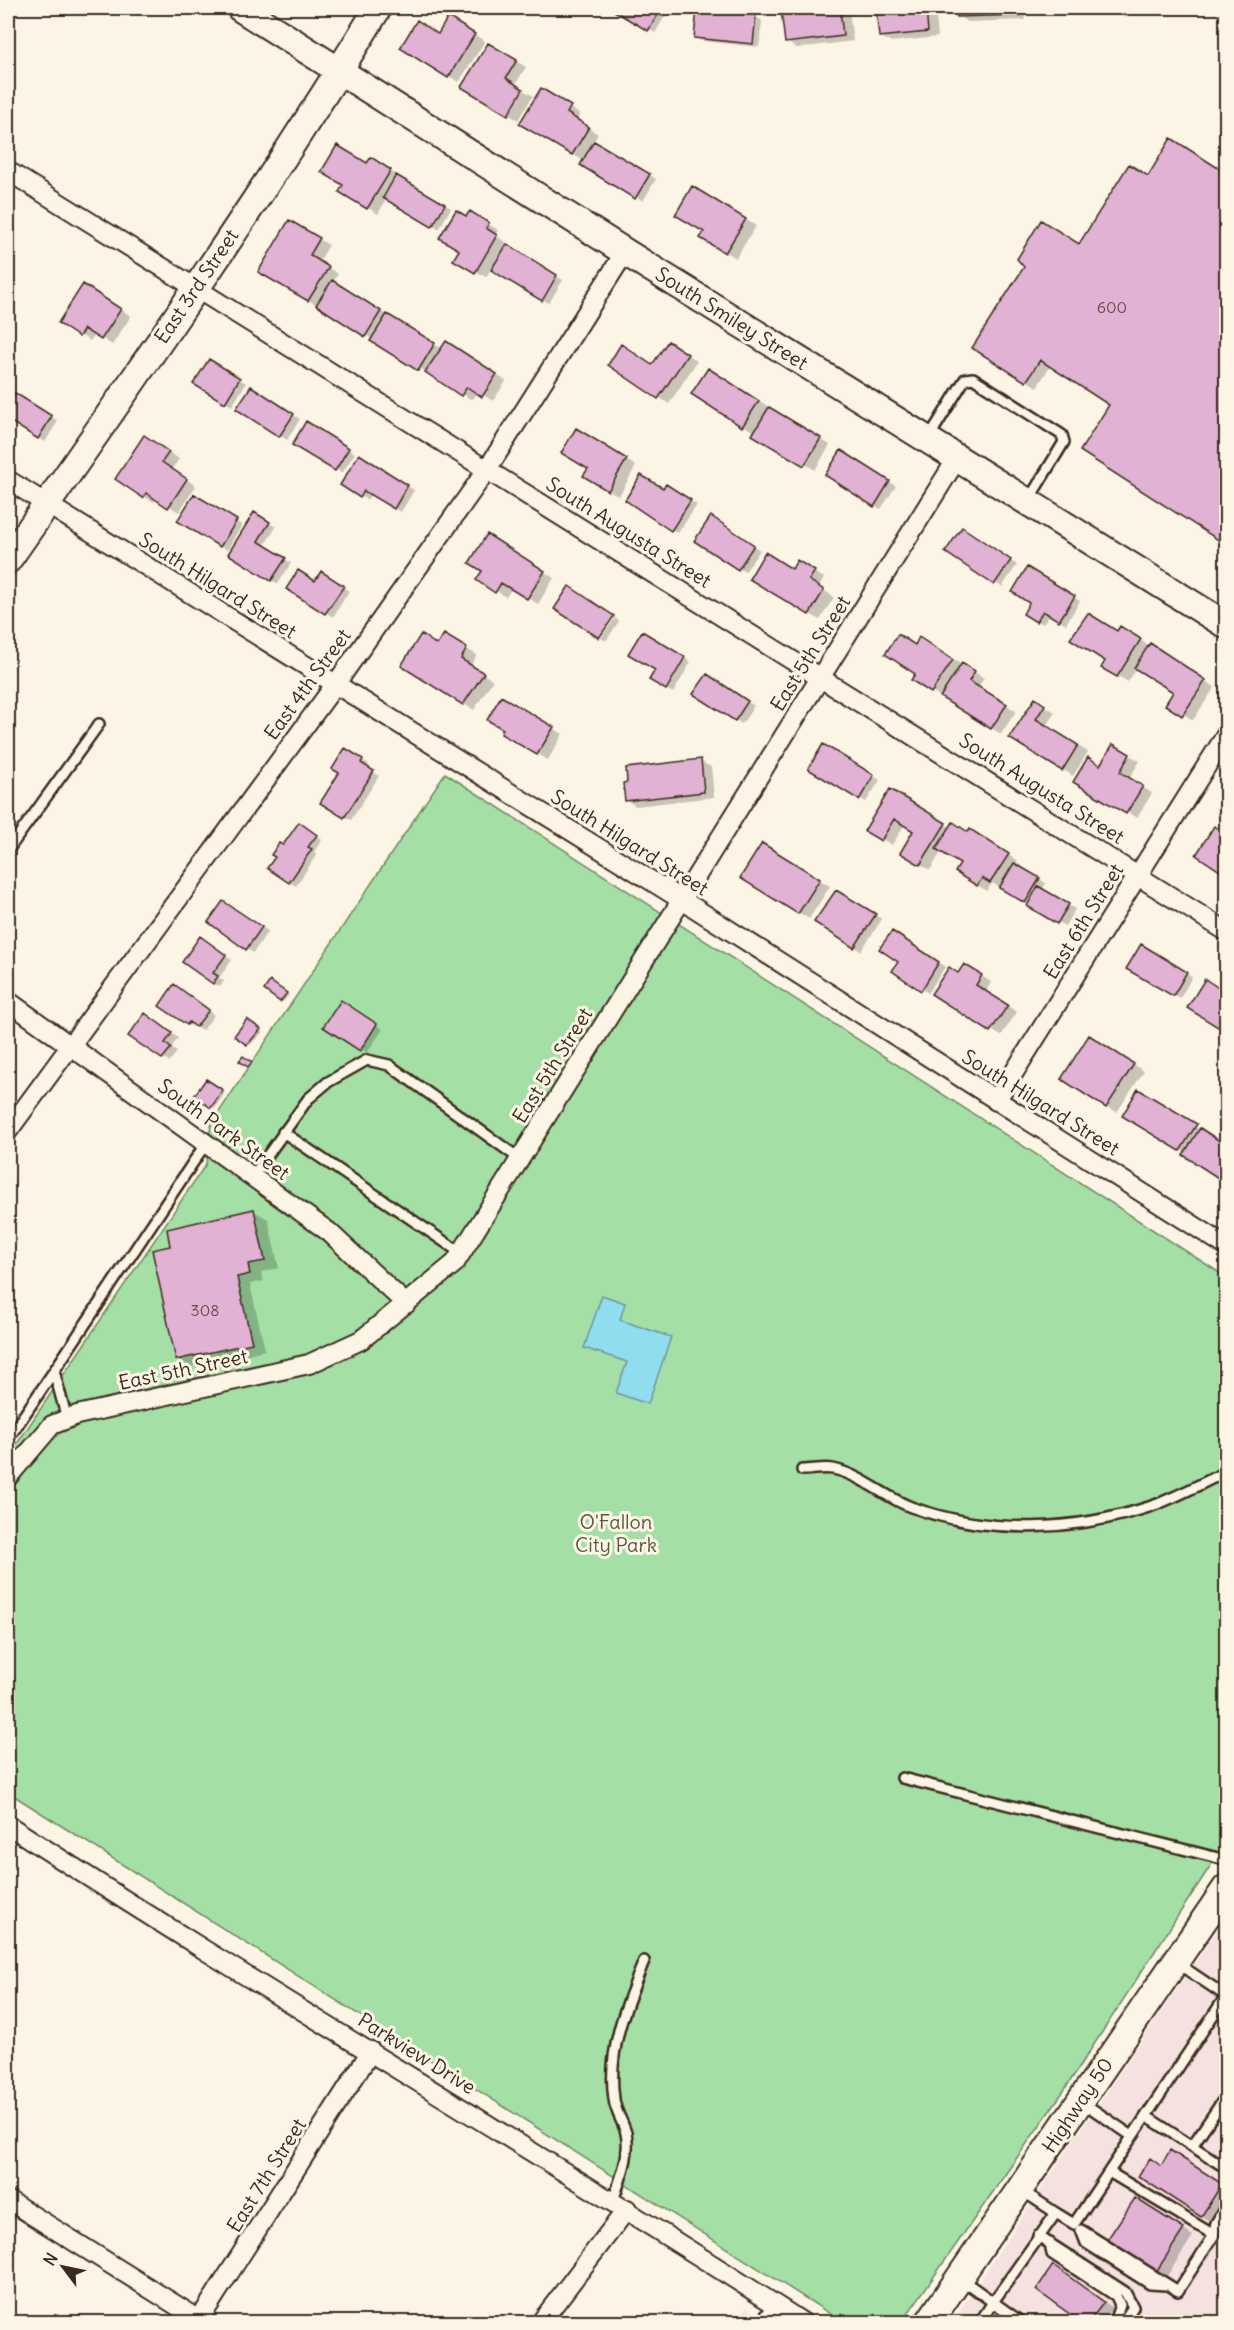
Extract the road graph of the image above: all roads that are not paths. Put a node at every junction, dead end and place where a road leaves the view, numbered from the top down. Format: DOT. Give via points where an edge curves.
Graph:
graph roads {
  1 [pos="240,8"];
  2 [pos="378,8"];
  3 [pos="340,71"];
  4 [pos="8,171"];
  5 [pos="625,252"];
  6 [pos="196,287"];
  7 [pos="928,439"];
  8 [pos="958,457"];
  9 [pos="486,471"];
  10 [pos="8,480"];
  11 [pos="1028,501"];
  12 [pos="46,504"];
  13 [pos="8,560"];
  14 [pos="1227,625"];
  15 [pos="821,677"];
  16 [pos="335,685"];
  17 [pos="99,724"];
  18 [pos="1227,735"];
  19 [pos="8,850"];
  20 [pos="1139,876"];
  21 [pos="682,900"];
  22 [pos="1227,931"];
  23 [pos="8,1001"];
  24 [pos="68,1045"];
  25 [pos="996,1101"];
  26 [pos="8,1131"];
  27 [pos="283,1132"];
  28 [pos="206,1143"];
  29 [pos="519,1159"];
  30 [pos="252,1177"];
  31 [pos="1227,1246"];
  32 [pos="461,1253"];
  33 [pos="406,1304"];
  34 [pos="54,1371"];
  35 [pos="67,1419"];
  36 [pos="8,1439"];
  37 [pos="802,1470"];
  38 [pos="1227,1472"];
  39 [pos="8,1477"];
  40 [pos="902,1778"];
  41 [pos="8,1825"];
  42 [pos="1227,1860"];
  43 [pos="1220,1901"];
  44 [pos="644,1961"];
  45 [pos="1175,1962"];
  46 [pos="1217,2008"];
  47 [pos="1227,2014"];
  48 [pos="371,2051"];
  49 [pos="1227,2096"];
  50 [pos="1080,2101"];
  51 [pos="1146,2116"];
  52 [pos="1132,2136"];
  53 [pos="1192,2146"];
  54 [pos="1227,2168"];
  55 [pos="1109,2172"];
  56 [pos="1020,2189"];
  57 [pos="8,2200"];
  58 [pos="620,2205"];
  59 [pos="1227,2206"];
  60 [pos="1056,2213"];
  61 [pos="1078,2227"];
  62 [pos="1214,2235"];
  63 [pos="1038,2236"];
  64 [pos="1050,2243"];
  65 [pos="959,2277"];
  66 [pos="993,2302"];
  67 [pos="774,2304"];
  68 [pos="200,2322"];
  69 [pos="541,2322"];
  70 [pos="761,2322"];
  71 [pos="802,2322"];
  72 [pos="929,2322"];
  73 [pos="980,2322"];
  74 [pos="1021,2322"];
  75 [pos="1114,2322"];
  76 [pos="1123,2322"];
  1 -- 3 [label="street, South Smiley Street"];
  2 -- 3 [label="street, East 3rd Street"];
  3 -- 5 [label="street, South Smiley Street"];
  3 -- 6 [label="street, East 3rd Street"];
  4 -- 6 [label="street, South Augusta Street"];
  5 -- 7 [label="street, South Smiley Street"];
  5 -- 9 [label="street, East 4th Street"];
  6 -- 9 [label="street, South Augusta Street"];
  6 -- 12 [label="street, East 3rd Street"];
  7 -- 8 [label="street, South Smiley Street"];
  7 -- 11 [label="lane" via="965,379 973,378 1062,435 1064,442"];
  8 -- 11 [label="street, South Smiley Street"];
  8 -- 15 [label="street, East 5th Street"];
  9 -- 15 [label="street, South Augusta Street"];
  9 -- 16 [label="street, East 4th Street"];
  10 -- 12 [label="street, South Hilgard Street"];
  11 -- 14 [label="street, South Smiley Street"];
  12 -- 13 [label="street, East 3rd Street"];
  12 -- 16 [label="street, South Hilgard Street"];
  15 -- 20 [label="street, South Augusta Street"];
  15 -- 21 [label="street, East 5th Street"];
  16 -- 21 [label="street, South Hilgard Street"];
  16 -- 24 [label="street, East 4th Street"];
  17 -- 19 [label="lane"];
  18 -- 20 [label="street, East 6th Street"];
  20 -- 22 [label="street, South Augusta Street"];
  20 -- 25 [label="street, East 6th Street"];
  21 -- 25 [label="street, South Hilgard Street"];
  21 -- 29 [label="street, East 5th Street"];
  23 -- 24 [label="street, South Park Street"];
  24 -- 26 [label="street, East 4th Street"];
  24 -- 28 [label="street, South Park Street"];
  25 -- 31 [label="street, South Hilgard Street"];
  27 -- 29 [label="lane" via="308,1099 328,1082 367,1060 377,1061 389,1065"];
  27 -- 30 [label="lane"];
  27 -- 32 [label="lane"];
  28 -- 30 [label="street, South Park Street"];
  28 -- 34 [label="lane"];
  29 -- 32 [label="street, East 5th Street"];
  30 -- 33 [label="street, South Park Street" via="329,1232"];
  32 -- 33 [label="street, East 5th Street" via="455,1263"];
  33 -- 35 [label="street, East 5th Street" via="361,1340 309,1364"];
  34 -- 35 [label="lane"];
  34 -- 36 [label="lane"];
  35 -- 39 [label="street, East 5th Street" via="52,1425"];
  37 -- 38 [label="lane" via="832,1469 856,1477 909,1506 967,1523 1027,1527 1086,1523 1153,1505"];
  40 -- 42 [label="lane"];
  41 -- 48 [label="street, Parkview Drive"];
  43 -- 45 [label="street, Highway 50"];
  44 -- 58 [label="lane" via="622,2014 613,2052 614,2100 626,2134"];
  45 -- 46 [label="lane" via="1226,1996"];
  45 -- 50 [label="street, Highway 50"];
  46 -- 47 [label="lane"];
  46 -- 51 [label="lane"];
  48 -- 58 [label="street, Parkview Drive"];
  48 -- 68 [label="street, East 7th Street"];
  49 -- 53 [label="lane"];
  50 -- 52 [label="lane"];
  50 -- 56 [label="street, Highway 50"];
  51 -- 52 [label="lane"];
  51 -- 53 [label="lane"];
  52 -- 55 [label="lane"];
  53 -- 54 [label="lane"];
  55 -- 61 [label="lane"];
  55 -- 62 [label="lane"];
  56 -- 60 [label="lane"];
  56 -- 65 [label="street, Highway 50"];
  57 -- 68 [label="street"];
  58 -- 67 [label="street, Parkview Drive"];
  58 -- 69 [label="street"];
  59 -- 62 [label="lane" via="1216,2223"];
  60 -- 61 [label="lane"];
  60 -- 63 [label="lane"];
  61 -- 62 [label="lane" via="1178,2291"];
  63 -- 64 [label="lane"];
  63 -- 66 [label="lane"];
  64 -- 75 [label="lane" via="1052,2254 1116,2296 1120,2305"];
  64 -- 76 [label="lane" via="1125,2292 1132,2307"];
  65 -- 66 [label="lane"];
  65 -- 72 [label="street, Highway 50"];
  66 -- 73 [label="lane"];
  66 -- 74 [label="lane"];
  67 -- 70 [label="lane"];
  67 -- 71 [label="street, Parkview Drive"];
}
